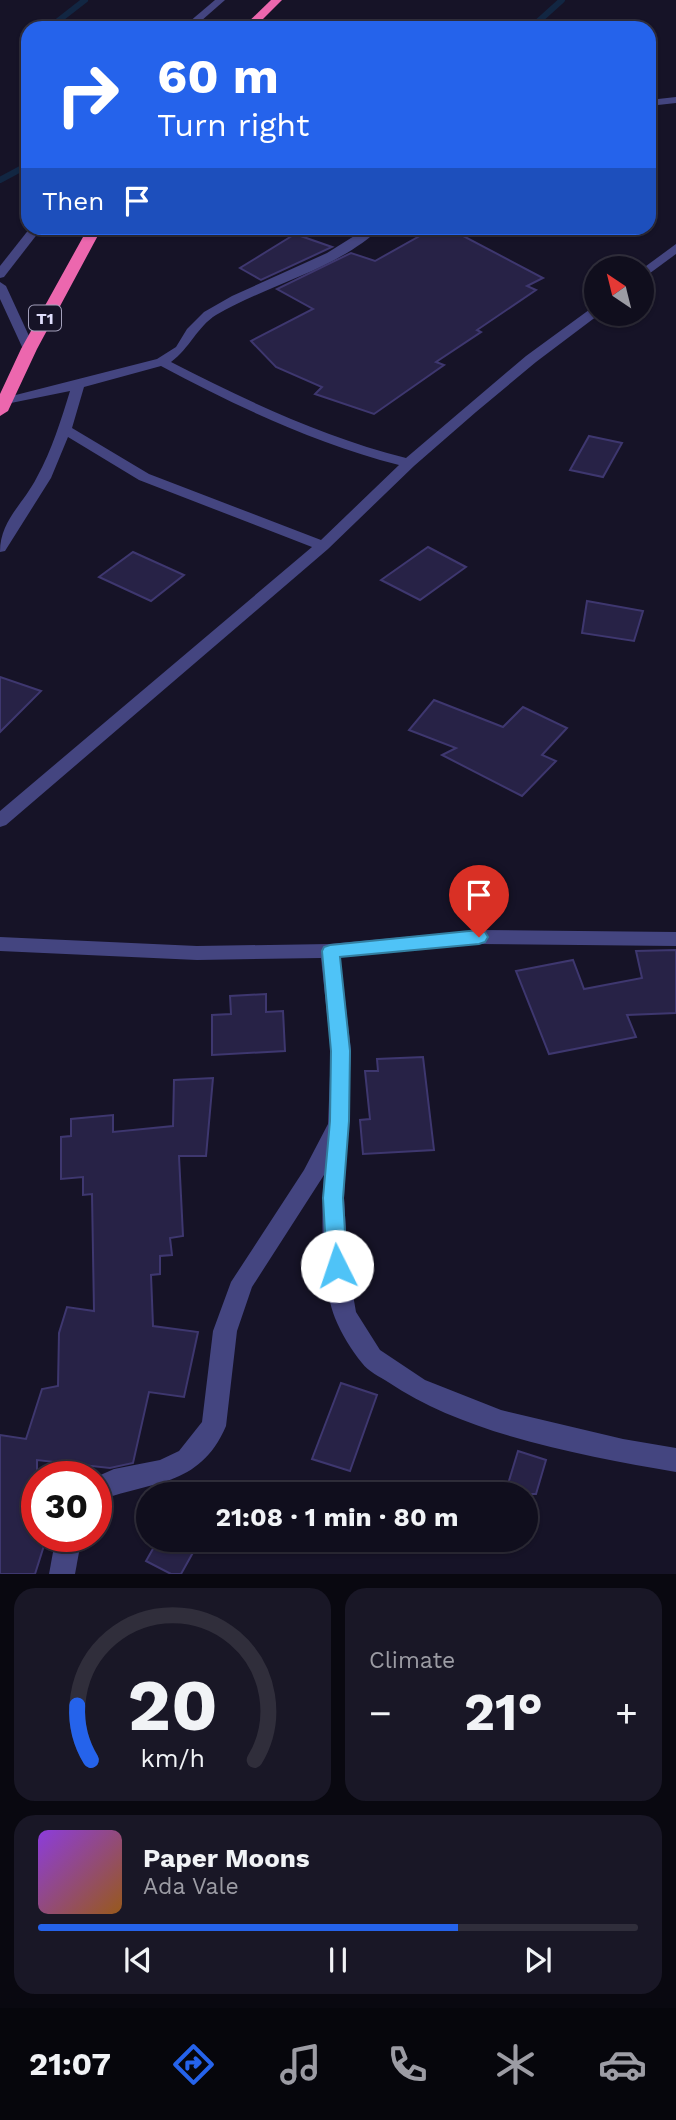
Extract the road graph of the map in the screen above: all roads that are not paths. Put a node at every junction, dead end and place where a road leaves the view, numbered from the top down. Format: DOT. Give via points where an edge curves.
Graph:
graph roads {
  1 [pos="220,0"];
  2 [pos="277,0"];
  3 [pos="195,21"];
  4 [pos="255,21"];
  5 [pos="676,100"];
  6 [pos="656,102"];
  7 [pos="31,235"];
  8 [pos="91,235"];
  9 [pos="363,235"];
  10 [pos="676,248"];
  11 [pos="654,265"];
  12 [pos="0,274"];
  13 [pos="1,292"];
  14 [pos="584,320"];
  15 [pos="29,349"];
  16 [pos="162,362"];
  17 [pos="78,385"];
  18 [pos="3,406"];
  19 [pos="66,430"];
  20 [pos="409,463"];
  21 [pos="323,546"];
  22 [pos="0,548"];
  23 [pos="0,821"];
  24 [pos="676,939"];
  25 [pos="0,944"];
  26 [pos="330,951"];
  27 [pos="339,1121"];
  28 [pos="676,1460"];
  29 [pos="112,1483"];
  30 [pos="66,1552"];
  31 [pos="62,1574"];
  1 -- 3 [label="street"];
  2 -- 4 [label="highway"];
  5 -- 6 [label="street"];
  7 -- 12 [label="street"];
  8 -- 15 [label="highway, T1"];
  9 -- 16 [label="street" via="331,256 208,315 181,349"];
  10 -- 11 [label="street"];
  13 -- 15 [label="street"];
  14 -- 20 [label="street"];
  15 -- 18 [label="highway, T1"];
  16 -- 17 [label="street"];
  16 -- 20 [label="street" via="292,428 355,451"];
  17 -- 18 [label="street"];
  17 -- 19 [label="street"];
  19 -- 21 [label="street" via="144,477"];
  19 -- 22 [label="street" via="43,480"];
  20 -- 21 [label="street"];
  21 -- 23 [label="street"];
  24 -- 26 [label="street" via="479,937"];
  25 -- 26 [label="street" via="197,953"];
  26 -- 27 [label="street" via="341,1051"];
  27 -- 28 [label="street" via="333,1198 337,1266 345,1315 372,1358 417,1388 501,1422"];
  27 -- 29 [label="street" via="312,1177 242,1282 225,1331 214,1426 188,1460 161,1472"];
  30 -- 31 [label="street"];
}
